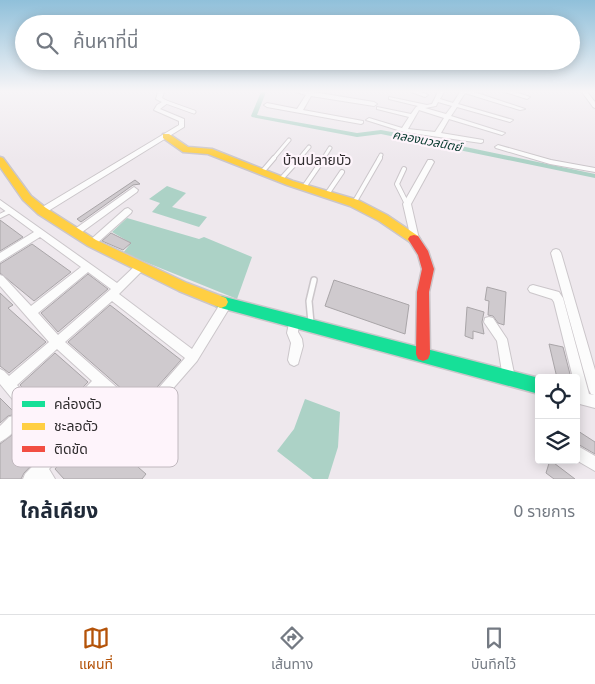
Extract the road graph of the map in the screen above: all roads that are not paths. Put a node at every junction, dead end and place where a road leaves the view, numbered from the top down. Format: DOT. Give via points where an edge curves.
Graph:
graph roads {
  1 [pos="168,114"];
  2 [pos="319,114"];
  3 [pos="407,114"];
  4 [pos="439,114"];
  5 [pos="450,114"];
  6 [pos="491,114"];
  7 [pos="413,116"];
  8 [pos="448,117"];
  9 [pos="369,120"];
  10 [pos="510,120"];
  11 [pos="361,122"];
  12 [pos="404,130"];
  13 [pos="502,133"];
  14 [pos="437,134"];
  15 [pos="166,136"];
  16 [pos="289,140"];
  17 [pos="481,141"];
  18 [pos="309,147"];
  19 [pos="498,147"];
  20 [pos="330,148"];
  21 [pos="382,156"];
  22 [pos="0,160"];
  23 [pos="430,162"];
  24 [pos="404,169"];
  25 [pos="595,170"];
  26 [pos="262,172"];
  27 [pos="342,172"];
  28 [pos="280,179"];
  29 [pos="304,187"];
  30 [pos="134,190"];
  31 [pos="327,194"];
  32 [pos="0,203"];
  33 [pos="354,204"];
  34 [pos="407,204"];
  35 [pos="10,211"];
  36 [pos="42,211"];
  37 [pos="128,211"];
  38 [pos="0,216"];
  39 [pos="39,233"];
  40 [pos="75,233"];
  41 [pos="415,239"];
  42 [pos="92,243"];
  43 [pos="556,252"];
  44 [pos="0,258"];
  45 [pos="86,268"];
  46 [pos="139,268"];
  47 [pos="0,279"];
  48 [pos="314,280"];
  49 [pos="533,288"];
  50 [pos="115,292"];
  51 [pos="226,304"];
  52 [pos="32,312"];
  53 [pos="294,321"];
  54 [pos="489,322"];
  55 [pos="311,325"];
  56 [pos="58,342"];
  57 [pos="423,354"];
  58 [pos="193,356"];
  59 [pos="294,360"];
  60 [pos="509,378"];
  61 [pos="4,380"];
  62 [pos="100,382"];
  63 [pos="535,385"];
  64 [pos="95,387"];
  65 [pos="106,387"];
  66 [pos="166,387"];
  67 [pos="595,390"];
  68 [pos="585,399"];
  69 [pos="12,424"];
  70 [pos="0,435"];
  71 [pos="580,455"];
  72 [pos="595,464"];
  1 -- 15 [label="street" via="183,123"];
  2 -- 11 [label="street"];
  3 -- 7 [label="street"];
  4 -- 8 [label="street"];
  5 -- 8 [label="street"];
  6 -- 10 [label="street"];
  7 -- 12 [label="street"];
  8 -- 13 [label="street"];
  8 -- 14 [label="street"];
  9 -- 12 [label="street"];
  12 -- 14 [label="street"];
  14 -- 17 [label="street"];
  15 -- 26 [label="street" via="186,150 209,151"];
  15 -- 36 [label="street"];
  16 -- 26 [label="lane"];
  18 -- 28 [label="lane"];
  19 -- 25 [label="street"];
  20 -- 29 [label="lane"];
  21 -- 33 [label="lane"];
  22 -- 36 [label="street" via="27,198"];
  23 -- 34 [label="street"];
  24 -- 34 [label="lane" via="396,184"];
  26 -- 28 [label="street"];
  27 -- 31 [label="lane"];
  28 -- 29 [label="street"];
  29 -- 31 [label="street"];
  30 -- 40 [label="street"];
  31 -- 33 [label="street"];
  32 -- 35 [label="street"];
  33 -- 41 [label="street"];
  34 -- 41 [label="street"];
  35 -- 38 [label="lane"];
  35 -- 39 [label="street"];
  36 -- 40 [label="street"];
  37 -- 42 [label="street"];
  39 -- 44 [label="street"];
  39 -- 45 [label="street"];
  40 -- 42 [label="street"];
  41 -- 57 [label="street" via="428,269 423,292"];
  42 -- 46 [label="street"];
  43 -- 67 [label="street"];
  45 -- 50 [label="street"];
  45 -- 52 [label="street"];
  46 -- 50 [label="street"];
  46 -- 51 [label="street"];
  47 -- 52 [label="street"];
  48 -- 55 [label="lane" via="309,304"];
  49 -- 68 [label="street" via="555,295 559,301"];
  50 -- 56 [label="street"];
  50 -- 58 [label="street"];
  51 -- 53 [label="street"];
  51 -- 58 [label="street"];
  52 -- 56 [label="street"];
  53 -- 55 [label="street"];
  53 -- 59 [label="street" via="292,333 298,345"];
  54 -- 60 [label="street" via="502,339"];
  55 -- 57 [label="street"];
  56 -- 61 [label="street"];
  56 -- 62 [label="street"];
  57 -- 60 [label="street"];
  58 -- 66 [label="street"];
  60 -- 63 [label="street"];
  62 -- 64 [label="street"];
  62 -- 65 [label="street"];
  69 -- 70 [label="street"];
  71 -- 72 [label="street"];
}
